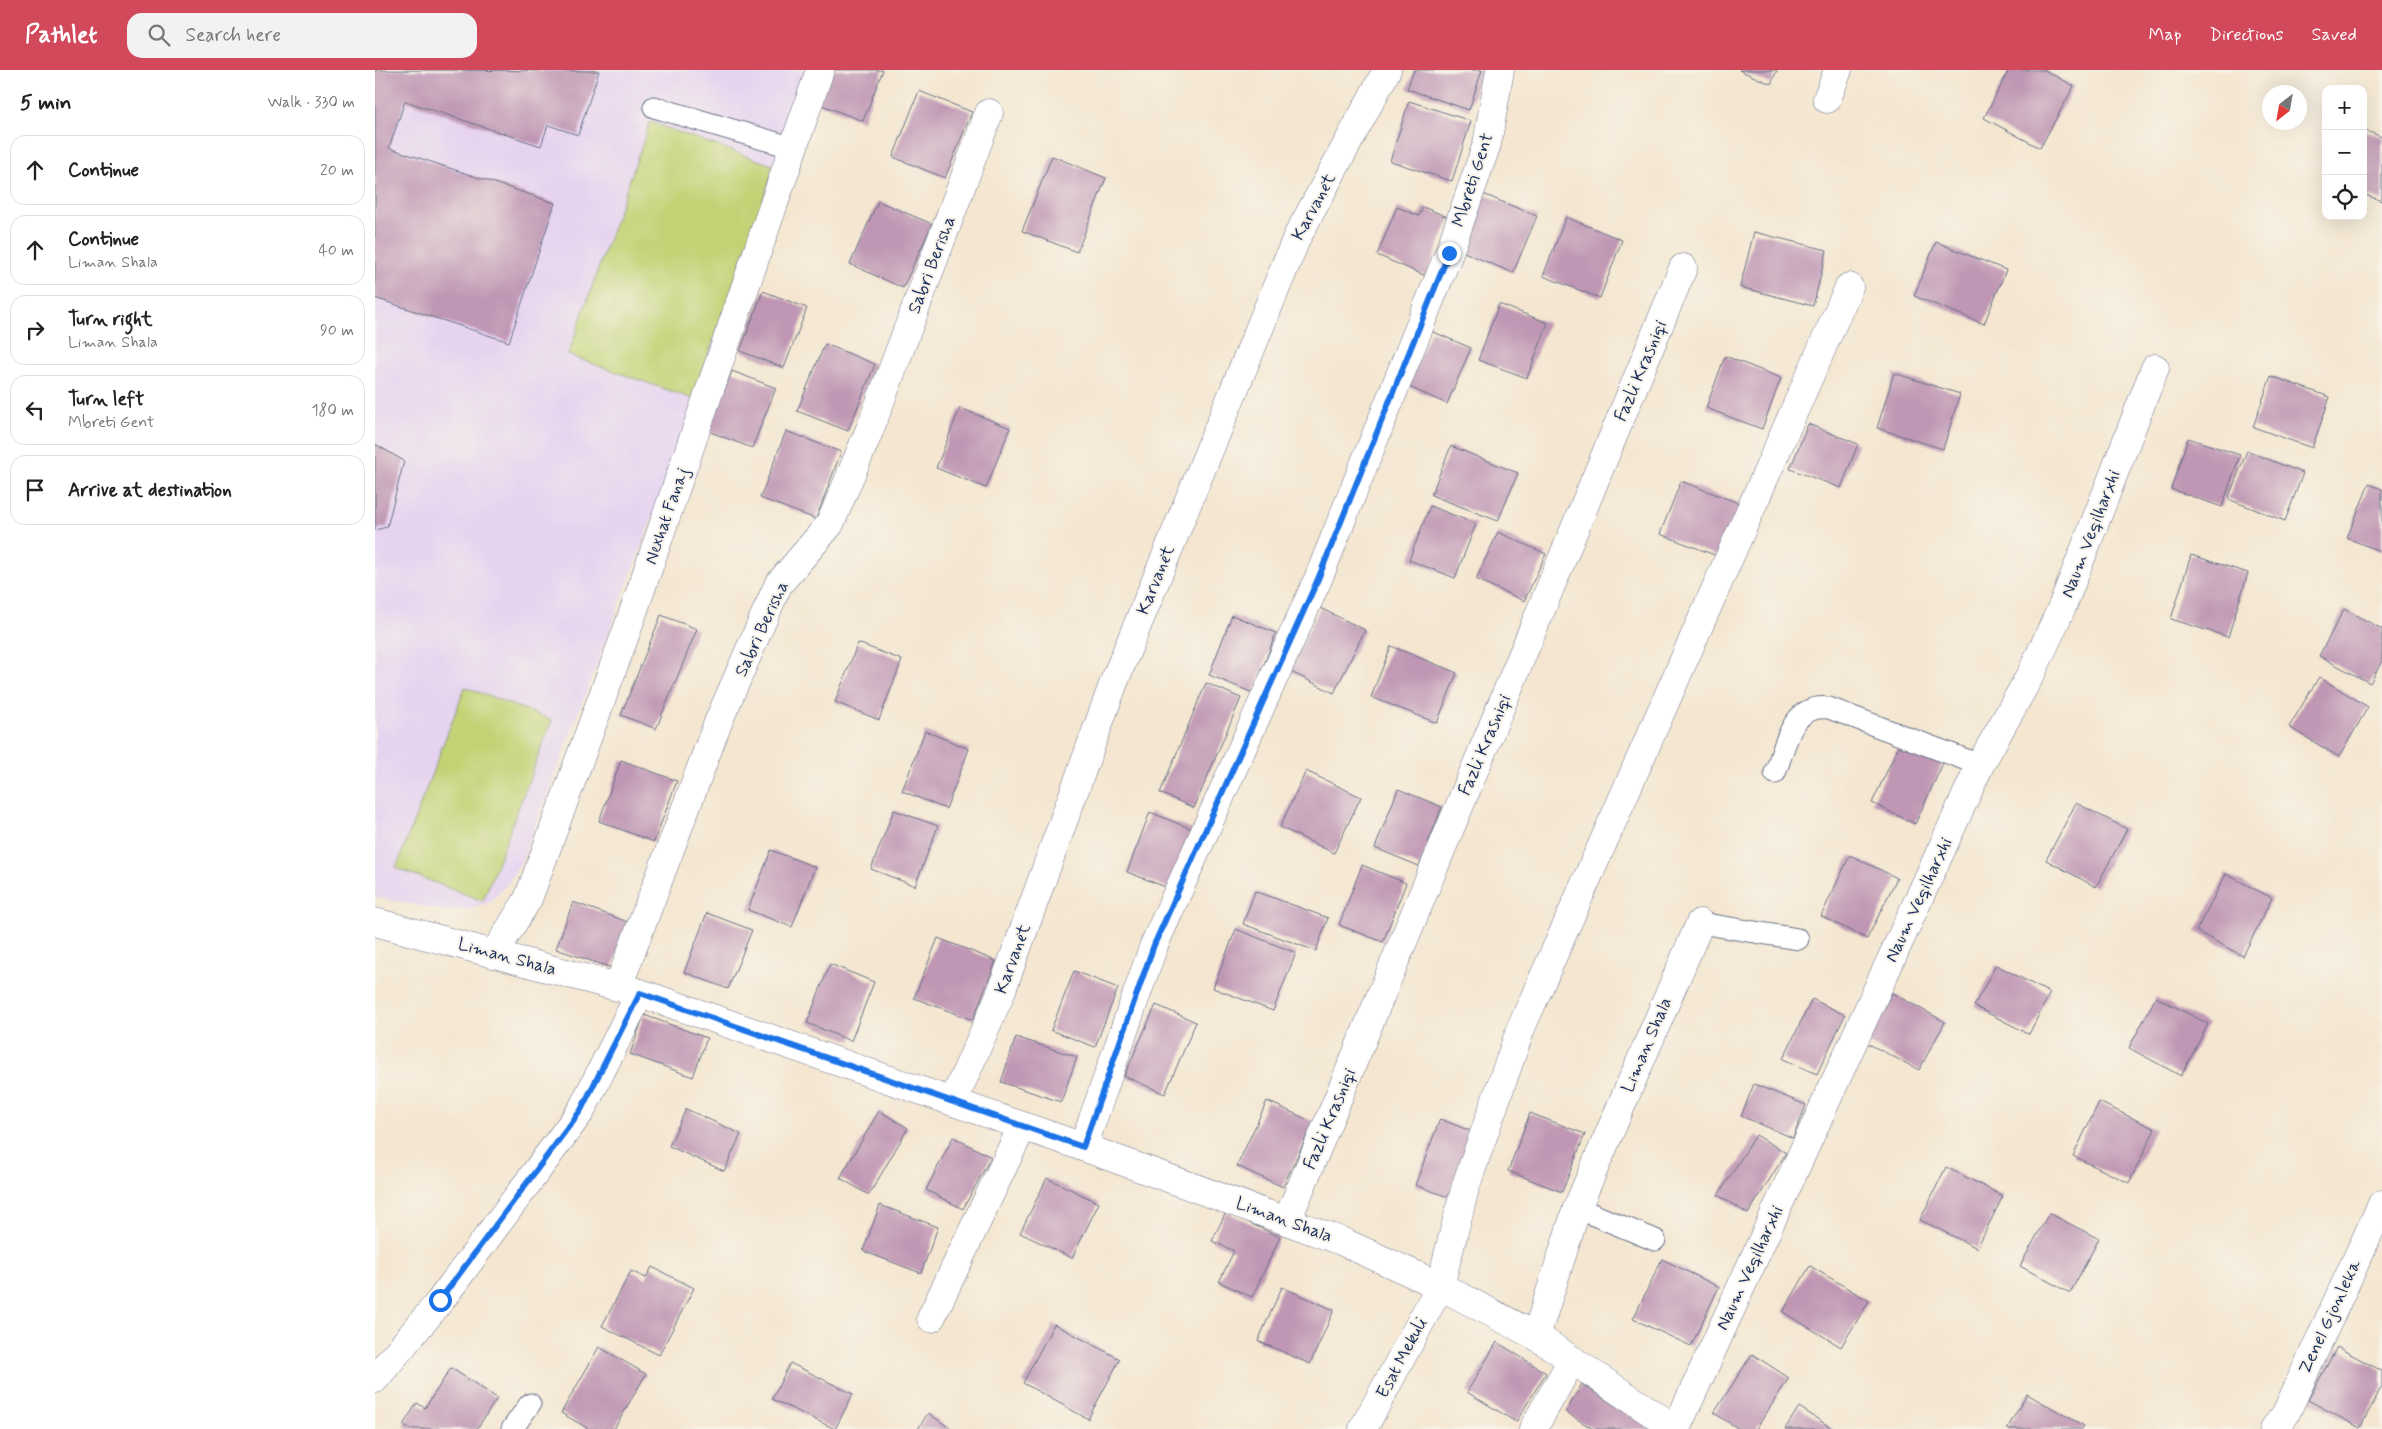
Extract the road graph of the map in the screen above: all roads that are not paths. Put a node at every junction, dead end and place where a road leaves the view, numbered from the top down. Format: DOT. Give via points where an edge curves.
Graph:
graph roads {
  1 [pos="820,70"];
  2 [pos="1387,70"];
  3 [pos="1500,70"];
  4 [pos="1838,70"];
  5 [pos="1827,98"];
  6 [pos="654,106"];
  7 [pos="989,114"];
  8 [pos="794,148"];
  9 [pos="1683,268"];
  10 [pos="1849,287"];
  11 [pos="2155,368"];
  12 [pos="1980,765"];
  13 [pos="1775,772"];
  14 [pos="375,922"];
  15 [pos="1700,923"];
  16 [pos="1798,939"];
  17 [pos="495,954"];
  18 [pos="629,990"];
  19 [pos="953,1102"];
  20 [pos="1022,1127"];
  21 [pos="1083,1147"];
  22 [pos="2382,1204"];
  23 [pos="1577,1208"];
  24 [pos="1287,1221"];
  25 [pos="1655,1240"];
  26 [pos="1440,1286"];
  27 [pos="931,1318"];
  28 [pos="1536,1336"];
  29 [pos="1572,1360"];
  30 [pos="375,1379"];
  31 [pos="530,1404"];
  32 [pos="512,1429"];
  33 [pos="1363,1429"];
  34 [pos="1533,1429"];
  35 [pos="1677,1429"];
  36 [pos="2274,1429"];
  1 -- 8 [label="street, Nexhat Fanaj"];
  2 -- 19 [label="street, Karvanët" via="1297,237 1113,682 1000,995"];
  3 -- 21 [label="street, Mbreti Gent" via="1487,144 1449,253 1318,579 1154,945"];
  4 -- 5 [label="street"];
  6 -- 8 [label="lane"];
  7 -- 18 [label="street, Sabri Berisha" via="831,524 778,585 719,720"];
  8 -- 17 [label="street, Nexhat Fanaj" via="627,630 532,890"];
  9 -- 24 [label="street, Fazli Krasniqi"];
  10 -- 26 [label="street, Esat Mekuli" via="1521,1028 1466,1185"];
  11 -- 12 [label="street, Naum Veqilharxhi" via="2062,607 2031,674"];
  12 -- 13 [label="lane" via="1819,706 1800,715"];
  12 -- 35 [label="street, Naum Veqilharxhi"];
  14 -- 17 [label="street, Liman Shala"];
  15 -- 16 [label="lane"];
  15 -- 23 [label="street, Liman Shala"];
  17 -- 18 [label="street, Liman Shala"];
  18 -- 19 [label="street, Liman Shala"];
  18 -- 30 [label="street" via="581,1110 440,1300"];
  19 -- 20 [label="street, Liman Shala"];
  20 -- 21 [label="street, Liman Shala"];
  20 -- 27 [label="street"];
  21 -- 24 [label="street, Liman Shala"];
  22 -- 36 [label="street, Zenel Gjonleka" via="2285,1415"];
  23 -- 25 [label="lane"];
  23 -- 28 [label="street, Liman Shala"];
  24 -- 26 [label="street, Liman Shala" via="1341,1241"];
  26 -- 28 [label="street, Liman Shala"];
  26 -- 33 [label="street, Esat Mekuli"];
  28 -- 29 [label="street, Liman Shala"];
  29 -- 34 [label="street"];
  29 -- 35 [label="street, Liman Shala"];
  31 -- 32 [label="lane"];
}
